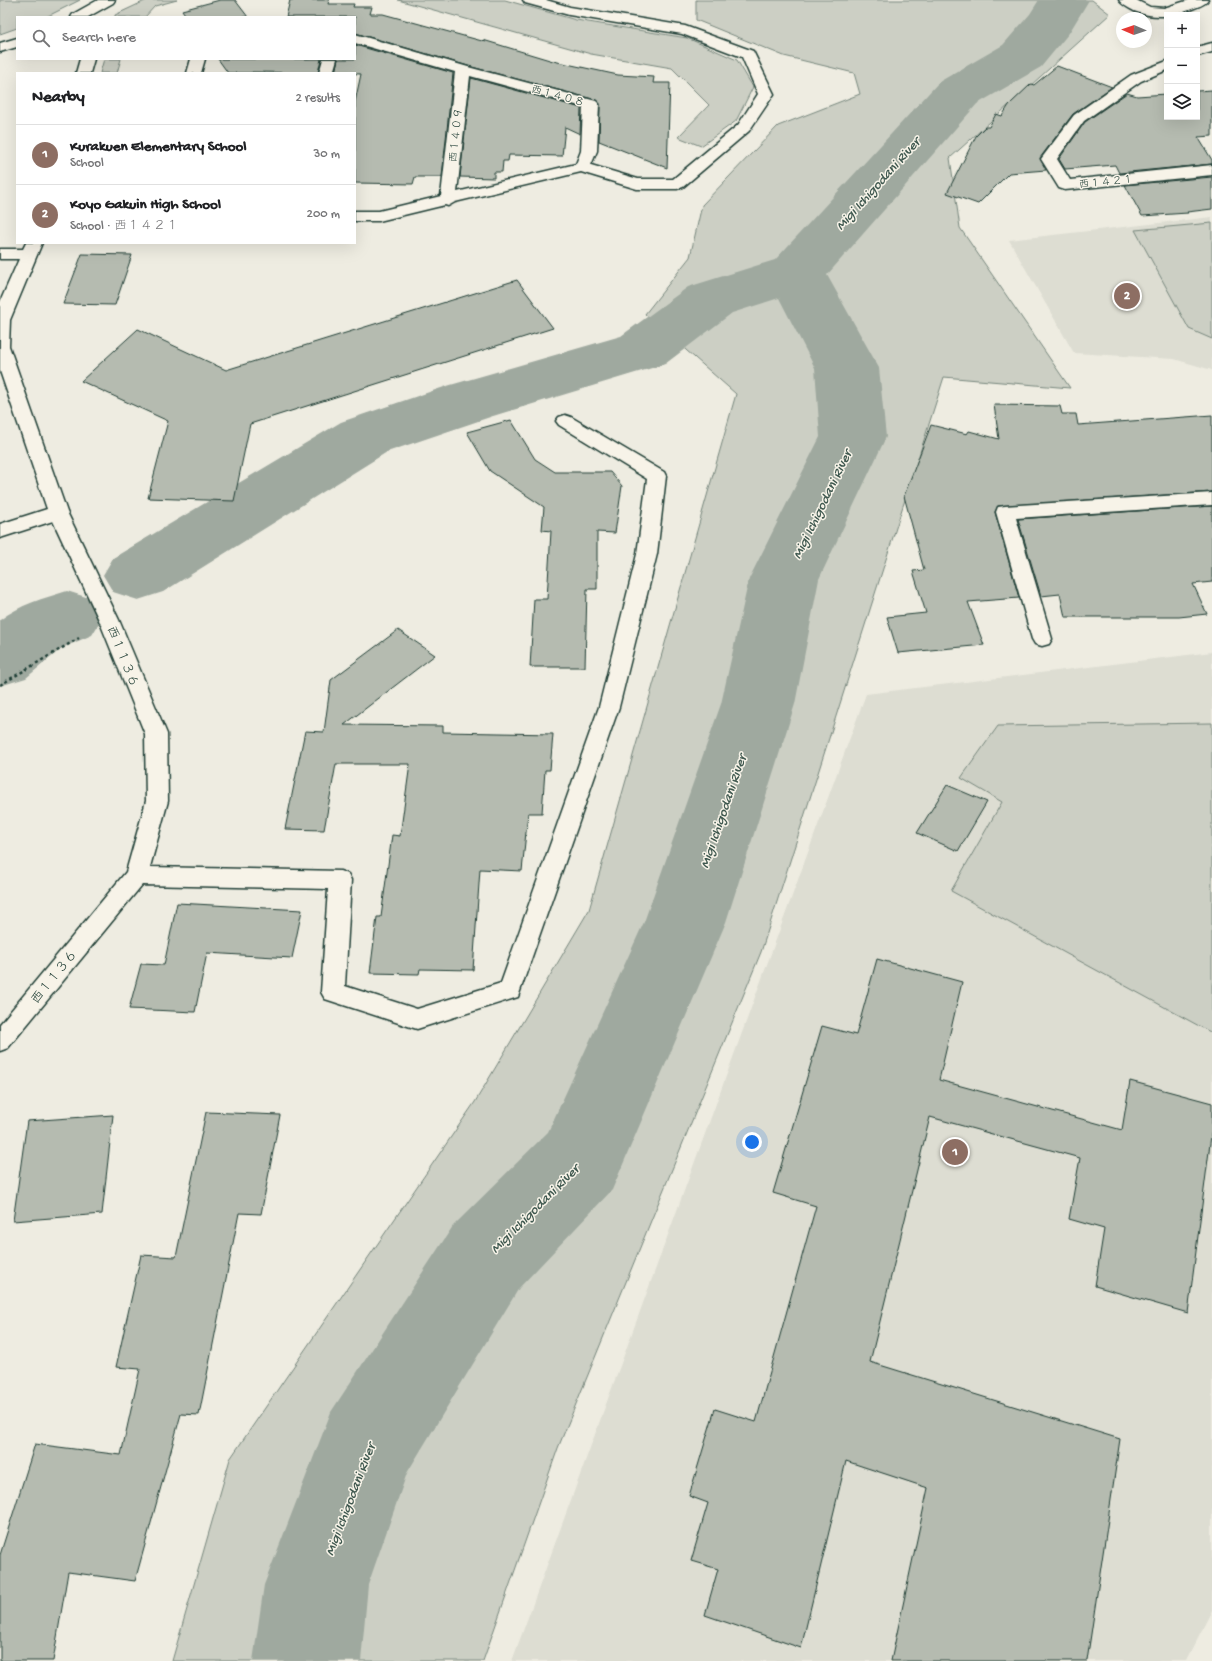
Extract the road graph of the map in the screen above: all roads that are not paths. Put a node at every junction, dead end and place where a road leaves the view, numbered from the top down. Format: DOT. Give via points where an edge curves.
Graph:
graph roads {
  1 [pos="108,0"];
  2 [pos="530,0"];
  3 [pos="1201,0"];
  4 [pos="1129,2"];
  5 [pos="84,16"];
  6 [pos="356,38"];
  7 [pos="16,42"];
  8 [pos="1212,47"];
  9 [pos="0,48"];
  10 [pos="1200,51"];
  11 [pos="87,60"];
  12 [pos="198,60"];
  13 [pos="330,60"];
  14 [pos="1164,66"];
  15 [pos="462,70"];
  16 [pos="83,72"];
  17 [pos="194,72"];
  18 [pos="326,72"];
  19 [pos="582,167"];
  20 [pos="1212,170"];
  21 [pos="448,200"];
  22 [pos="356,216"];
  23 [pos="32,249"];
  24 [pos="0,254"];
  25 [pos="565,421"];
  26 [pos="1212,499"];
  27 [pos="58,512"];
  28 [pos="0,531"];
  29 [pos="1042,639"];
  30 [pos="136,876"];
  31 [pos="0,1041"];
  1 -- 5 [label="street"];
  2 -- 19 [label="street" via="569,11 685,30 748,54 766,94 744,128 677,184 637,184"];
  3 -- 4 [label="street" via="1174,12 1150,12"];
  6 -- 15 [label="street, 西１４０８"];
  7 -- 9 [label="street"];
  8 -- 10 [label="street"];
  11 -- 16 [label="street"];
  12 -- 17 [label="street"];
  13 -- 18 [label="street"];
  14 -- 20 [label="street, 西１４２１" via="1136,78 1079,118 1048,159 1065,185"];
  15 -- 19 [label="street, 西１４０８" via="590,104 589,151"];
  15 -- 21 [label="street, 西１４０９"];
  19 -- 21 [label="street"];
  21 -- 22 [label="street" via="379,216"];
  23 -- 24 [label="street"];
  23 -- 27 [label="street, 西１１３６" via="1,320 0,346"];
  25 -- 30 [label="street" via="657,476 647,554 609,707 510,990 417,1019 333,992 340,880"];
  26 -- 29 [label="street" via="1005,512"];
  27 -- 28 [label="street"];
  27 -- 30 [label="street, 西１１３６" via="109,620 156,734 157,801"];
  30 -- 31 [label="street, 西１１３６"];
}
